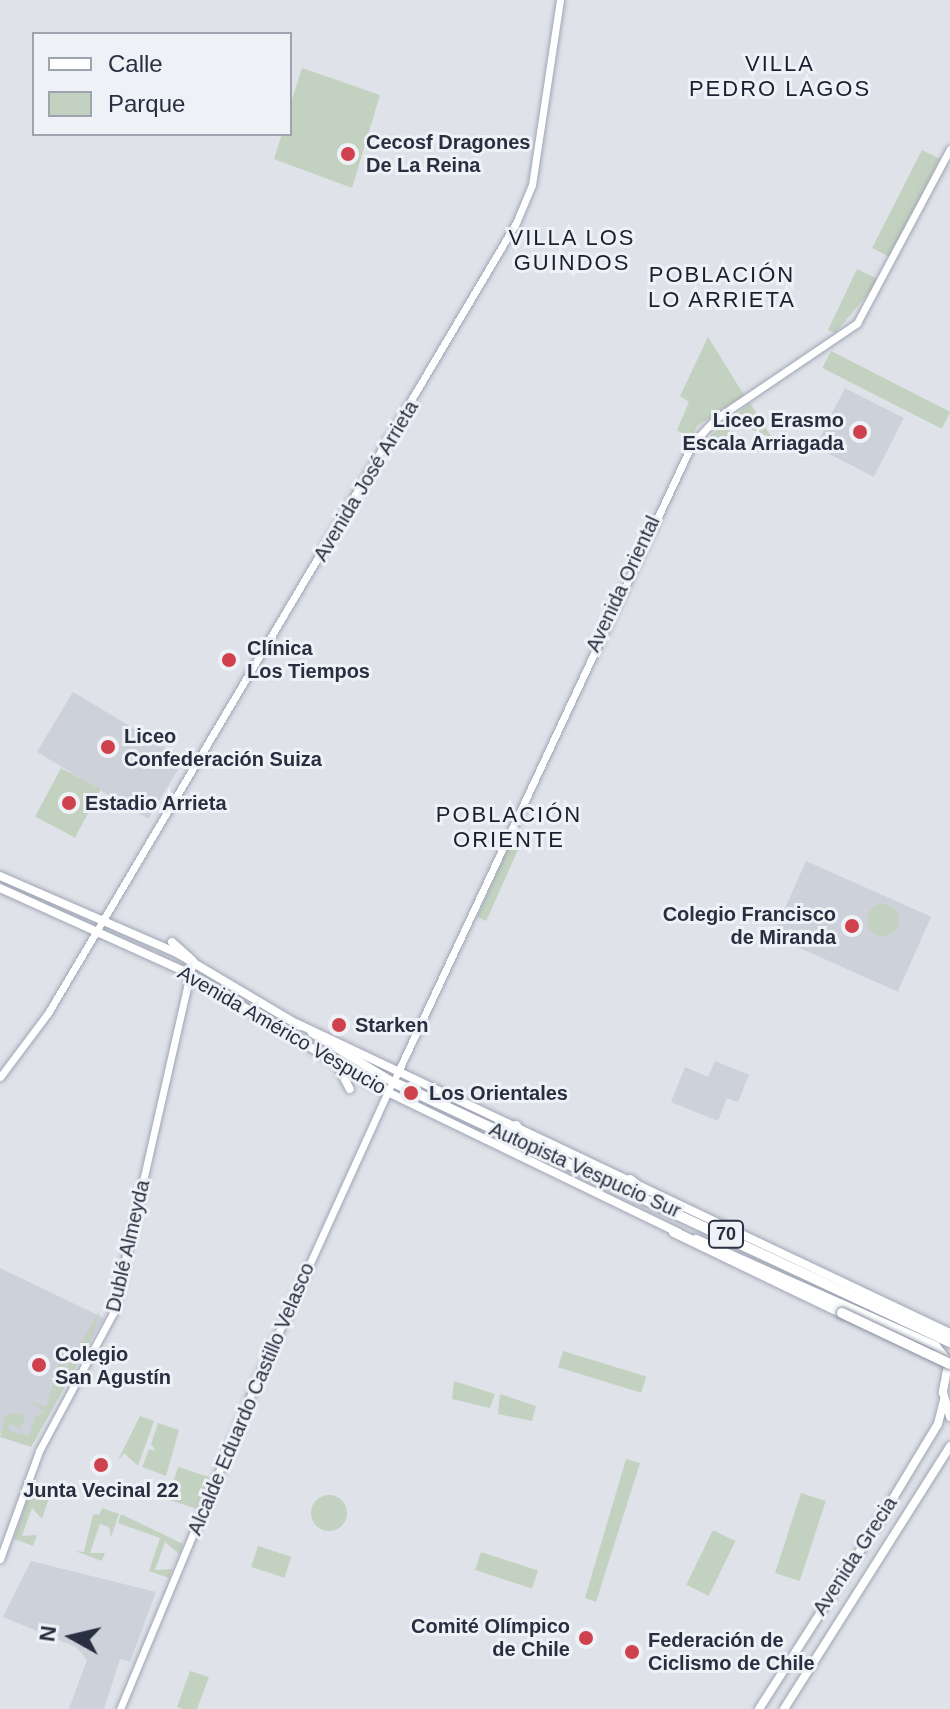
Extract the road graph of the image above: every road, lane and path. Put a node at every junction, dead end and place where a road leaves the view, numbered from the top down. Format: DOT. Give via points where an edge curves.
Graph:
graph roads {
  1 [pos="560,0"];
  2 [pos="950,149"];
  3 [pos="0,876"];
  4 [pos="0,888"];
  5 [pos="99,920"];
  6 [pos="93,931"];
  7 [pos="172,942"];
  8 [pos="193,961"];
  9 [pos="190,974"];
  10 [pos="296,1023"];
  11 [pos="334,1060"];
  12 [pos="399,1069"];
  13 [pos="0,1077"];
  14 [pos="390,1087"];
  15 [pos="350,1089"];
  16 [pos="516,1126"];
  17 [pos="531,1147"];
  18 [pos="630,1180"];
  19 [pos="656,1201"];
  20 [pos="674,1232"];
  21 [pos="950,1333"];
  22 [pos="950,1342"];
  23 [pos="949,1361"];
  24 [pos="944,1400"];
  25 [pos="950,1417"];
  26 [pos="950,1446"];
  27 [pos="0,1559"];
  28 [pos="120,1709"];
  29 [pos="759,1709"];
  30 [pos="784,1709"];
  1 -- 5 [label="main road, Avenida José Arrieta" via="523,211"];
  2 -- 12 [label="main road, Avenida Oriental" via="857,323 714,420 692,444"];
  3 -- 5 [label="main road, Avenida Américo Vespucio / 70"];
  4 -- 6 [label="main road, Avenida Américo Vespucio / 70"];
  5 -- 6 [label="main road, Avenida José Arrieta"];
  5 -- 8 [label="main road, Avenida Américo Vespucio / 70"];
  6 -- 9 [label="main road, Avenida Américo Vespucio / 70"];
  6 -- 13 [label="main road, Avenida José Arrieta" via="43,1021"];
  7 -- 8 [label="main road"];
  8 -- 9 [label="main road, Dublé Almeyda"];
  8 -- 10 [label="main road, Avenida Américo Vespucio / 70"];
  9 -- 11 [label="main road, Avenida Américo Vespucio / 70"];
  9 -- 27 [label="main road, Dublé Almeyda" via="113,1313 39,1451"];
  10 -- 12 [label="main road, Avenida Américo Vespucio"];
  10 -- 14 [label="main road, Avenida Américo Vespucio / 70"];
  11 -- 14 [label="main road, Avenida Américo Vespucio / 70"];
  11 -- 15 [label="main road"];
  12 -- 14 [label="main road, Avenida Oriental"];
  12 -- 16 [label="main road, Avenida Américo Vespucio"];
  14 -- 17 [label="highway, Autopista Vespucio Sur / 70"];
  14 -- 20 [label="main road, Avenida Américo Vespucio / 70"];
  14 -- 28 [label="main road, Alcalde Eduardo Castillo Velasco" via="266,1358"];
  16 -- 17 [label="highway"];
  16 -- 18 [label="main road, Avenida Américo Vespucio"];
  17 -- 19 [label="highway, Autopista Vespucio Sur / 70"];
  18 -- 19 [label="highway"];
  18 -- 21 [label="main road, Avenida Américo Vespucio"];
  19 -- 22 [label="highway, Autopista Vespucio Sur / 70"];
  20 -- 23 [label="highway, Autopista Vespucio Sur / 70, bridge"];
  20 -- 23 [label="main road, Avenida Américo Vespucio" via="749,1258 867,1313 936,1346"];
  23 -- 24 [label="main road"];
  24 -- 25 [label="main road"];
  24 -- 29 [label="main road, Avenida Grecia" via="938,1424 888,1508"];
  26 -- 30 [label="main road, Avenida Grecia"];
}
